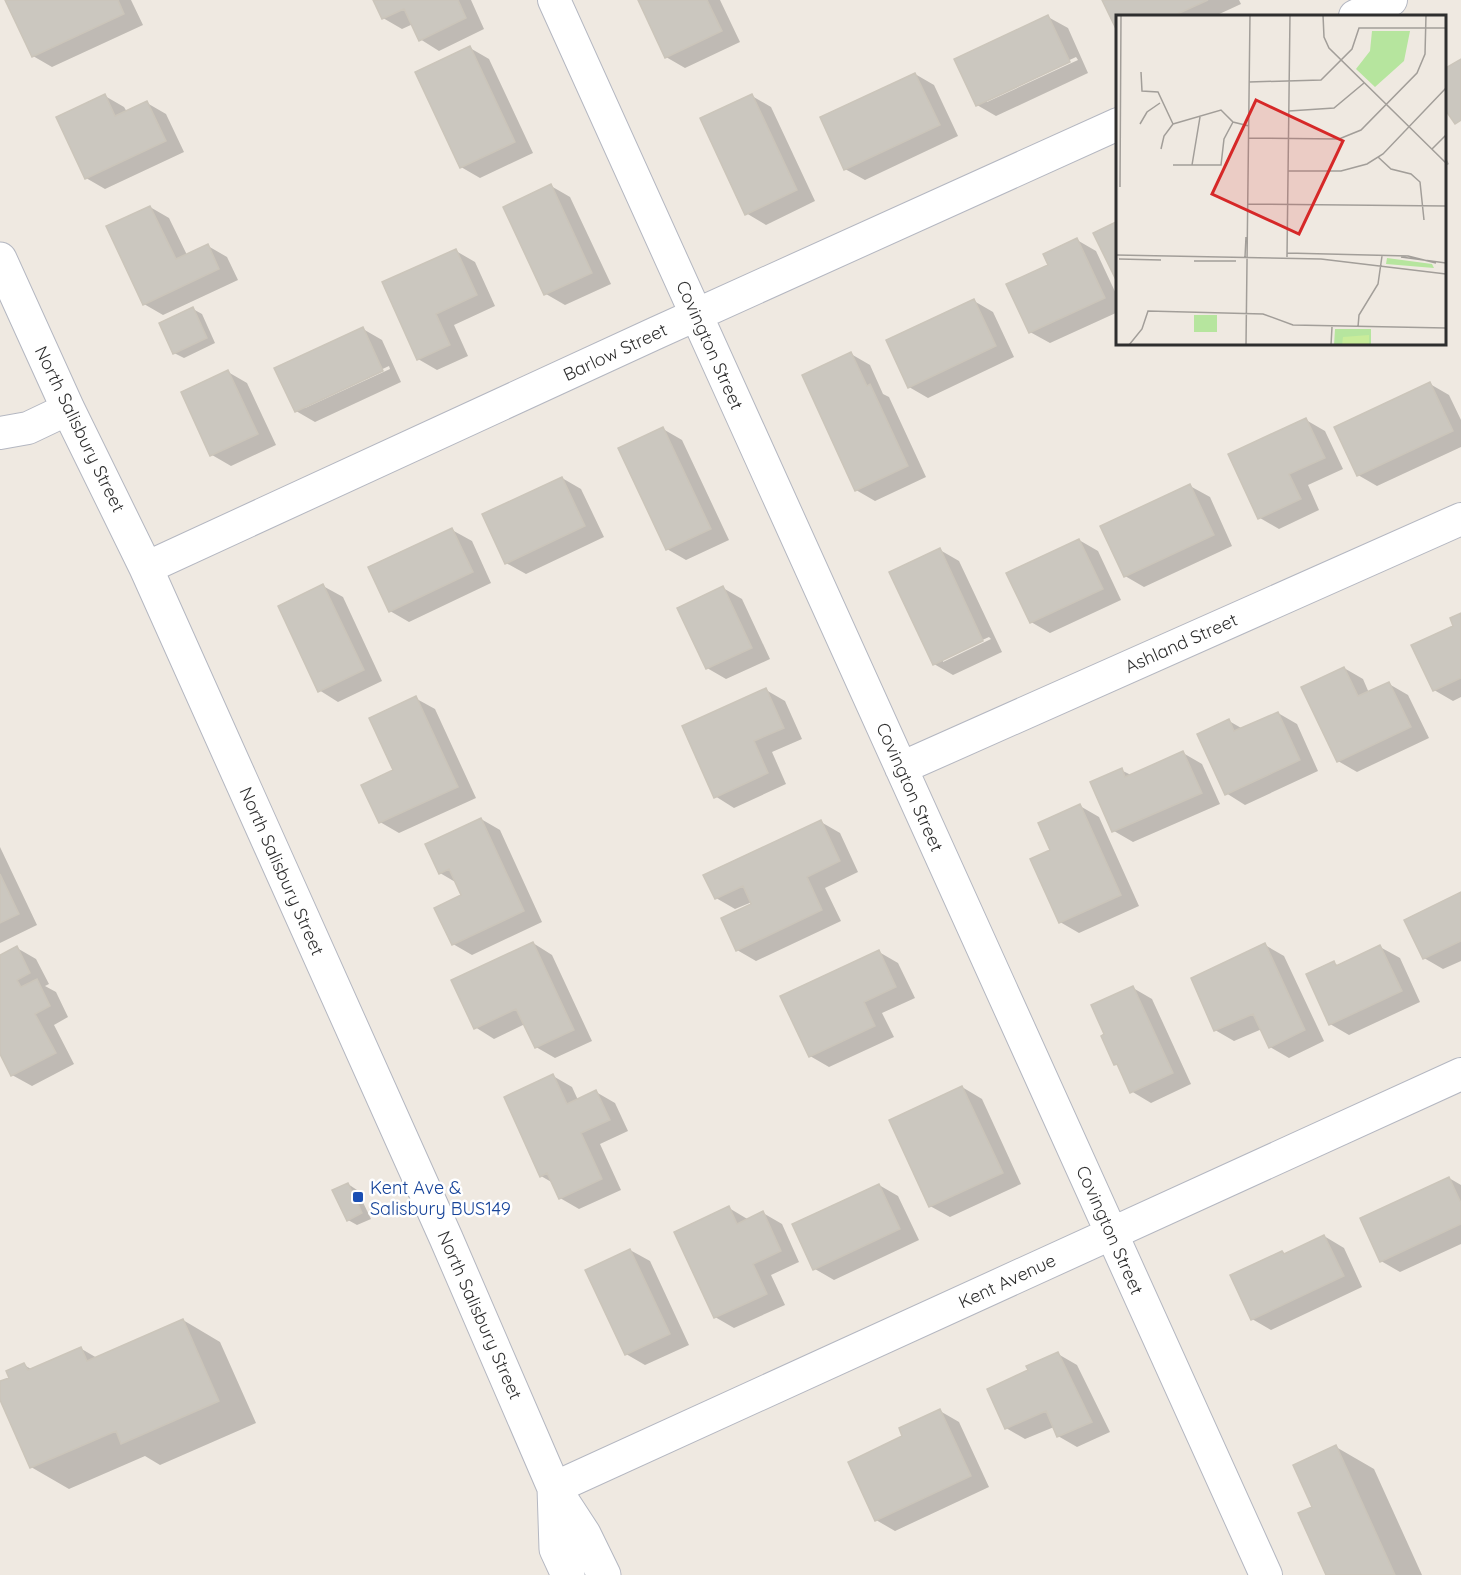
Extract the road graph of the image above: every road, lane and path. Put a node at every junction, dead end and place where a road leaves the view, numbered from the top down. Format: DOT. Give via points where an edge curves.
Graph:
graph roads {
  1 [pos="554,0"];
  2 [pos="1391,0"];
  3 [pos="1357,15"];
  4 [pos="1116,125"];
  5 [pos="0,259"];
  6 [pos="696,314"];
  7 [pos="68,410"];
  8 [pos="0,433"];
  9 [pos="1461,519"];
  10 [pos="146,568"];
  11 [pos="901,768"];
  12 [pos="1461,1074"];
  13 [pos="1112,1233"];
  14 [pos="554,1488"];
  15 [pos="568,1575"];
  16 [pos="604,1575"];
  17 [pos="1266,1575"];
  1 -- 6 [label="street, Covington Street"];
  2 -- 3 [label="street"];
  4 -- 6 [label="street, Barlow Street"];
  5 -- 7 [label="street, North Salisbury Street"];
  6 -- 10 [label="street, Barlow Street"];
  6 -- 11 [label="street, Covington Street"];
  7 -- 8 [label="street" via="28,428"];
  7 -- 10 [label="street, North Salisbury Street"];
  9 -- 11 [label="street, Ashland Street"];
  10 -- 14 [label="street, North Salisbury Street" via="442,1228"];
  11 -- 13 [label="street, Covington Street"];
  12 -- 13 [label="street, Kent Avenue"];
  13 -- 14 [label="street, Kent Avenue"];
  13 -- 17 [label="street, Covington Street"];
  14 -- 15 [label="street, North Salisbury Street" via="556,1549"];
  14 -- 16 [label="street, North Salisbury Street" via="584,1534"];
}
